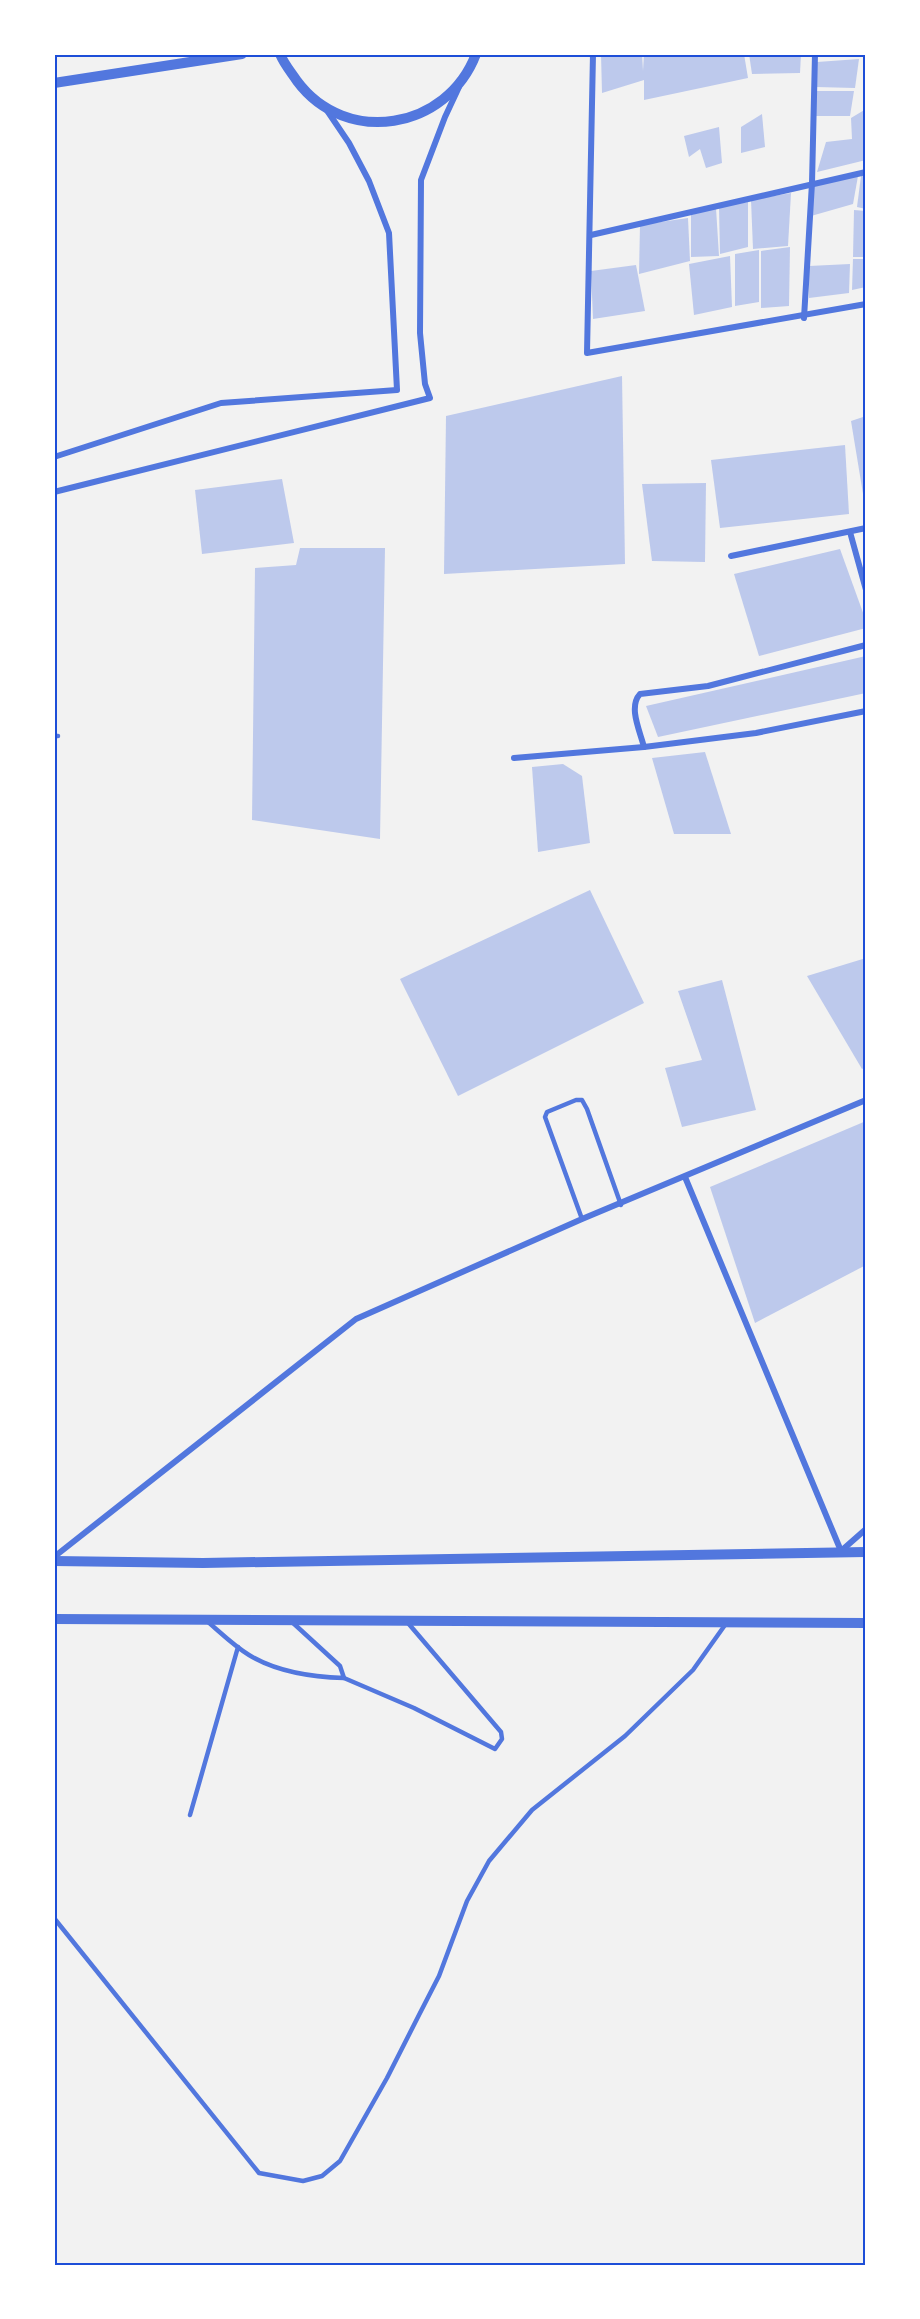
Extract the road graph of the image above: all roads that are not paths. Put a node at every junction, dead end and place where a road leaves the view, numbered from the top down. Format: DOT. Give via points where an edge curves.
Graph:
graph roads {
  1 [pos="242,54"];
  2 [pos="280,54"];
  3 [pos="593,54"];
  4 [pos="815,54"];
  5 [pos="476,57"];
  6 [pos="463,79"];
  7 [pos="54,83"];
  8 [pos="326,109"];
  9 [pos="866,172"];
  10 [pos="812,183"];
  11 [pos="591,235"];
  12 [pos="866,304"];
  13 [pos="804,317"];
  14 [pos="54,457"];
  15 [pos="54,492"];
  16 [pos="866,528"];
  17 [pos="850,532"];
  18 [pos="731,556"];
  19 [pos="866,590"];
  20 [pos="866,645"];
  21 [pos="866,711"];
  22 [pos="644,747"];
  23 [pos="514,758"];
  24 [pos="866,1100"];
  25 [pos="685,1177"];
  26 [pos="621,1205"];
  27 [pos="582,1219"];
  28 [pos="866,1529"];
  29 [pos="841,1551"];
  30 [pos="866,1552"];
  31 [pos="54,1559"];
  32 [pos="54,1619"];
  33 [pos="206,1620"];
  34 [pos="290,1621"];
  35 [pos="407,1621"];
  36 [pos="727,1622"];
  37 [pos="866,1623"];
  38 [pos="238,1647"];
  39 [pos="344,1678"];
  40 [pos="190,1815"];
  41 [pos="54,1918"];
  1 -- 7 [label="street"];
  2 -- 8 [label="street" via="308,96"];
  3 -- 11 [label="street"];
  4 -- 10 [label="street"];
  5 -- 6 [label="street"];
  6 -- 8 [label="street" via="433,106 400,120 357,120"];
  6 -- 15 [label="street" via="421,180 420,333 430,398"];
  8 -- 14 [label="street" via="369,181 389,233 397,390 221,403"];
  9 -- 10 [label="street"];
  10 -- 11 [label="street"];
  10 -- 13 [label="street"];
  11 -- 13 [label="street" via="587,353"];
  12 -- 13 [label="street"];
  16 -- 17 [label="street"];
  17 -- 18 [label="street"];
  17 -- 19 [label="street"];
  20 -- 22 [label="street" via="708,686 640,694 633,706"];
  21 -- 22 [label="street" via="756,733"];
  22 -- 23 [label="street"];
  24 -- 25 [label="street"];
  25 -- 26 [label="street"];
  25 -- 29 [label="street"];
  26 -- 27 [label="street"];
  26 -- 27 [label="lane" via="587,1109 582,1100 576,1100 547,1112 545,1117"];
  27 -- 31 [label="street" via="356,1319"];
  28 -- 29 [label="street"];
  29 -- 30 [label="street"];
  29 -- 31 [label="street" via="203,1563"];
  32 -- 33 [label="street"];
  33 -- 34 [label="street"];
  33 -- 38 [label="lane"];
  34 -- 35 [label="street"];
  34 -- 39 [label="lane" via="340,1666"];
  35 -- 36 [label="street"];
  35 -- 39 [label="lane" via="501,1732 502,1739 495,1749"];
  36 -- 37 [label="street"];
  36 -- 41 [label="lane" via="693,1670 625,1736 532,1810 489,1861 467,1901 439,1976 387,2078 340,2161 322,2176 303,2181 259,2173"];
  38 -- 39 [label="lane" via="272,1666"];
  38 -- 40 [label="lane"];
}
